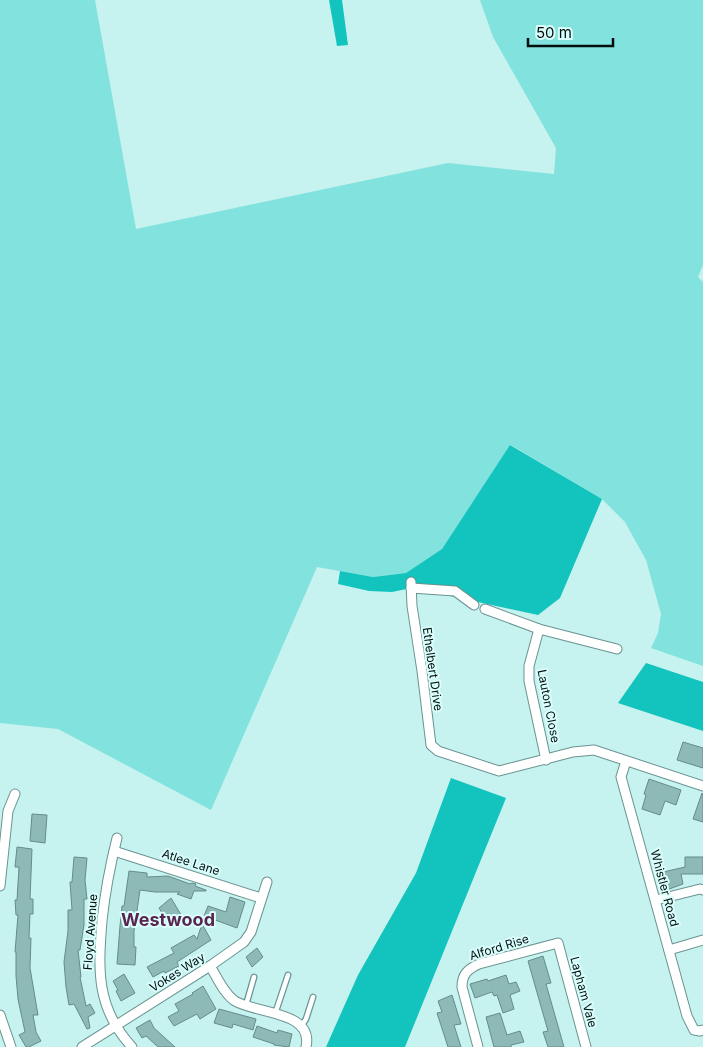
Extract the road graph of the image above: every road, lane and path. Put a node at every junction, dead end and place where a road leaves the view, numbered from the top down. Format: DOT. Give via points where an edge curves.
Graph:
graph roads {
  1 [pos="474,605"];
  2 [pos="485,609"];
  3 [pos="539,629"];
  4 [pos="617,649"];
  5 [pos="546,760"];
  6 [pos="626,761"];
  7 [pos="703,786"];
  8 [pos="15,794"];
  9 [pos="117,838"];
  10 [pos="114,851"];
  11 [pos="2,855"];
  12 [pos="267,882"];
  13 [pos="0,886"];
  14 [pos="703,890"];
  15 [pos="261,898"];
  16 [pos="656,900"];
  17 [pos="703,940"];
  18 [pos="558,943"];
  19 [pos="669,950"];
  20 [pos="210,966"];
  21 [pos="288,975"];
  22 [pos="254,977"];
  23 [pos="313,997"];
  24 [pos="246,1005"];
  25 [pos="275,1014"];
  26 [pos="0,1015"];
  27 [pos="302,1025"];
  28 [pos="117,1026"];
  29 [pos="703,1030"];
  30 [pos="10,1047"];
  31 [pos="82,1047"];
  32 [pos="132,1047"];
  33 [pos="306,1047"];
  34 [pos="478,1047"];
  35 [pos="586,1047"];
  1 -- 5 [label="street, Ethelbert Drive" via="455,591 411,585 431,745 438,751 499,771"];
  2 -- 3 [label="street"];
  3 -- 4 [label="street"];
  3 -- 5 [label="street, Lauton Close" via="528,666"];
  5 -- 6 [label="street" via="594,750"];
  6 -- 7 [label="street"];
  6 -- 16 [label="street, Whistler Road" via="621,777"];
  8 -- 11 [label="street" via="8,811"];
  9 -- 10 [label="street, Floyd Avenue"];
  10 -- 15 [label="street, Atlee Lane"];
  10 -- 28 [label="street, Floyd Avenue" via="105,893 99,968 102,993"];
  11 -- 13 [label="street"];
  12 -- 15 [label="street, Vokes Way"];
  14 -- 16 [label="street"];
  15 -- 20 [label="street, Vokes Way" via="248,938"];
  16 -- 19 [label="street, Whistler Road"];
  17 -- 19 [label="street"];
  18 -- 34 [label="street, Alford Rise" via="479,964 467,971 462,987"];
  18 -- 35 [label="street, Lapham Vale"];
  19 -- 29 [label="street, Whistler Road" via="689,1023 694,1030"];
  20 -- 24 [label="street" via="230,997"];
  20 -- 28 [label="street, Vokes Way"];
  21 -- 25 [label="lane"];
  22 -- 24 [label="lane"];
  23 -- 27 [label="lane"];
  24 -- 25 [label="street"];
  25 -- 27 [label="street"];
  26 -- 30 [label="street"];
  27 -- 33 [label="street" via="307,1036"];
  28 -- 31 [label="street, Vokes Way"];
  28 -- 32 [label="street, Floyd Avenue"];
}
